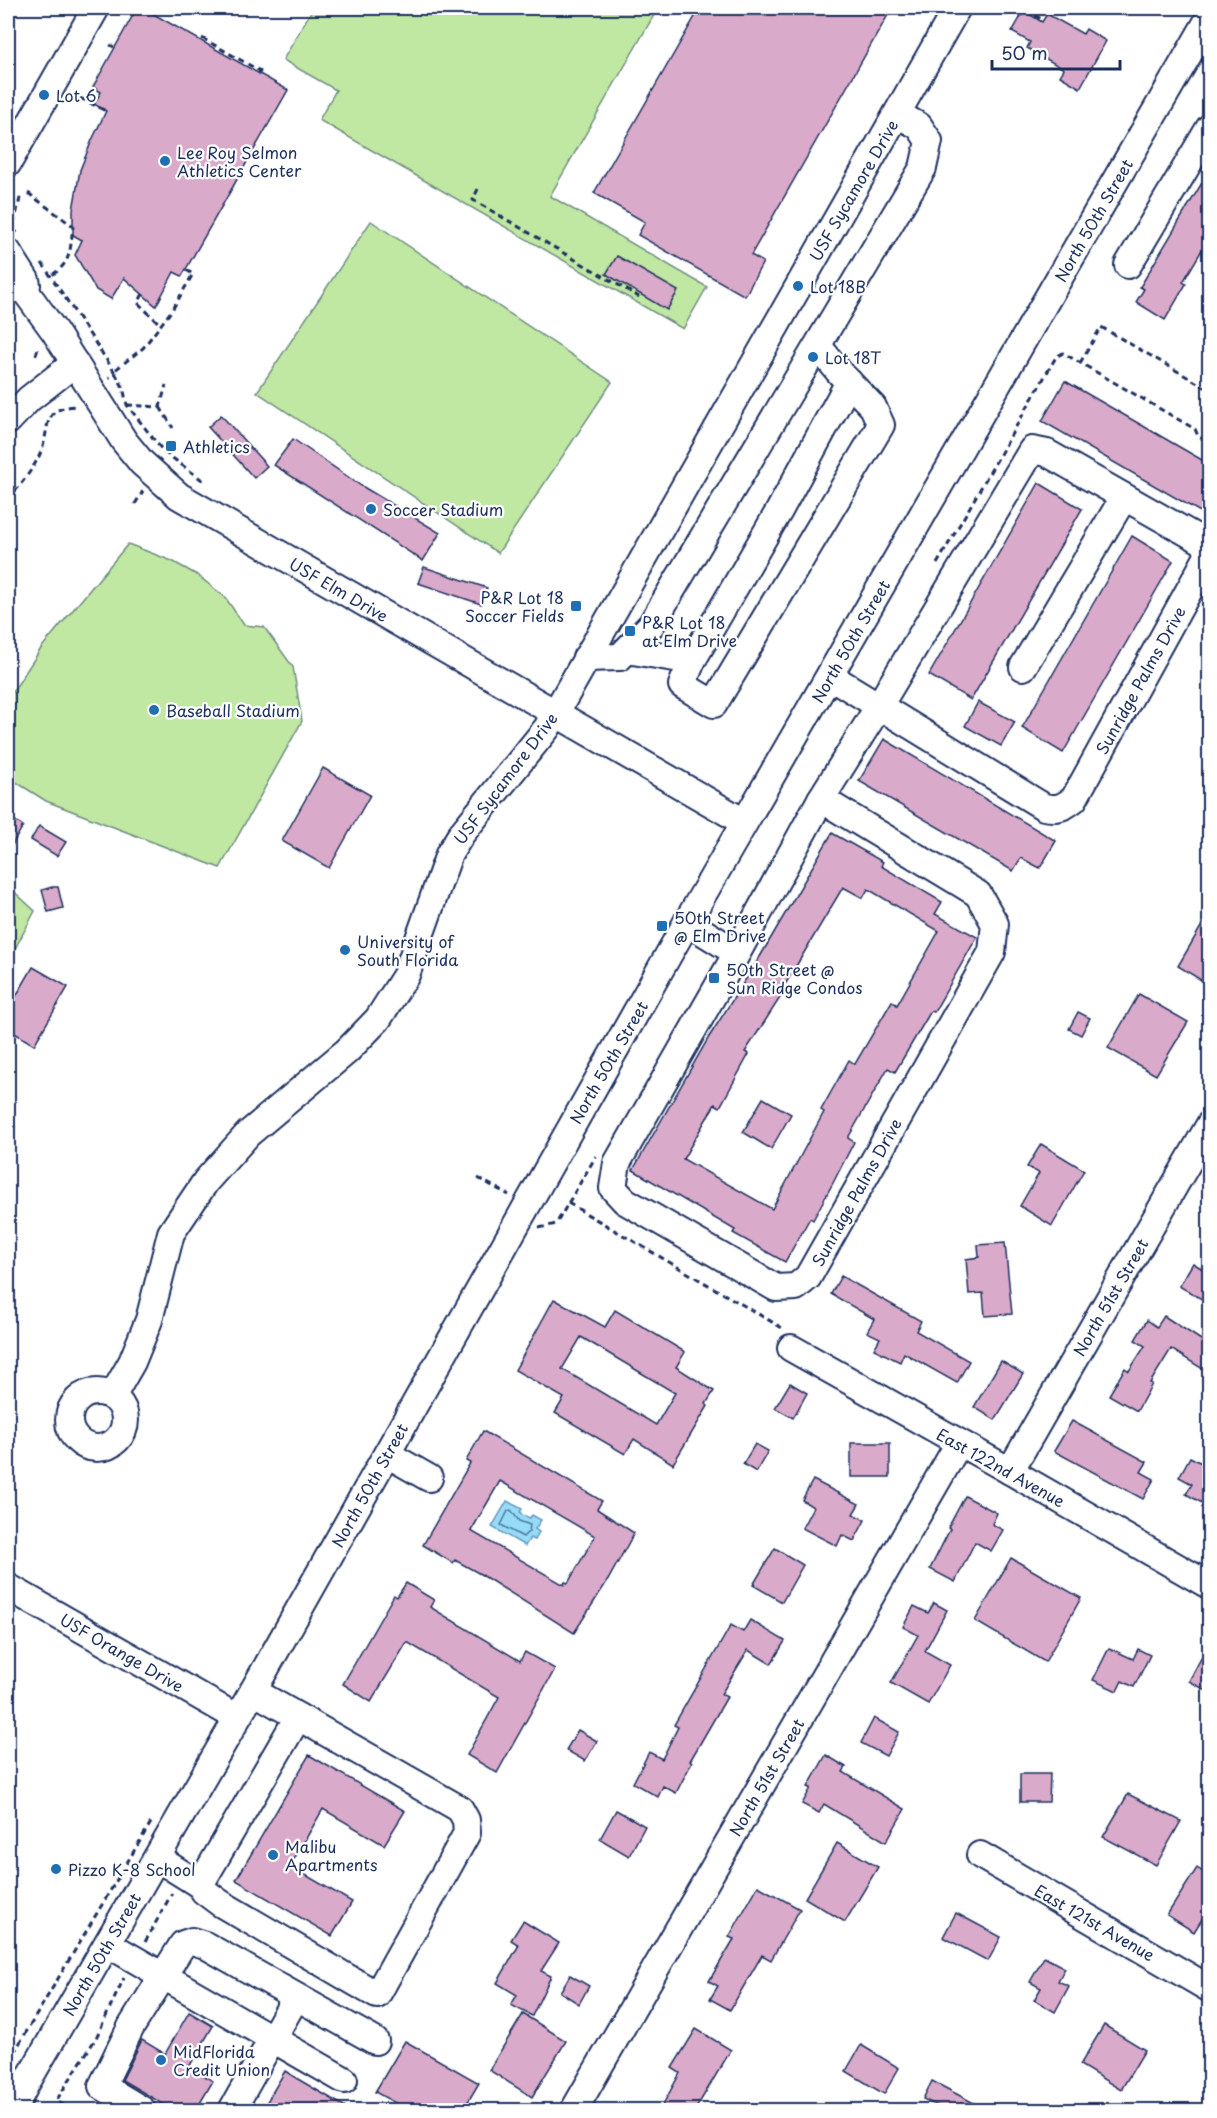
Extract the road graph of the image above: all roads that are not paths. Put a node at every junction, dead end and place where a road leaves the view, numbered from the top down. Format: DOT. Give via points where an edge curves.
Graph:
graph roads {
  1 [pos="96,8"];
  2 [pos="957,8"];
  3 [pos="1209,19"];
  4 [pos="897,114"];
  5 [pos="1209,127"];
  6 [pos="8,164"];
  7 [pos="14,244"];
  8 [pos="1128,265"];
  9 [pos="8,273"];
  10 [pos="28,295"];
  11 [pos="818,346"];
  12 [pos="75,363"];
  13 [pos="849,382"];
  14 [pos="8,422"];
  15 [pos="1124,497"];
  16 [pos="627,651"];
  17 [pos="585,658"];
  18 [pos="692,661"];
  19 [pos="1023,667"];
  20 [pos="830,676"];
  21 [pos="879,706"];
  22 [pos="555,714"];
  23 [pos="821,799"];
  24 [pos="744,822"];
  25 [pos="687,921"];
  26 [pos="737,953"];
  27 [pos="1209,1124"];
  28 [pos="791,1348"];
  29 [pos="112,1397"];
  30 [pos="959,1443"];
  31 [pos="387,1454"];
  32 [pos="1010,1471"];
  33 [pos="429,1478"];
  34 [pos="1209,1586"];
  35 [pos="8,1587"];
  36 [pos="253,1691"];
  37 [pos="236,1717"];
  38 [pos="298,1717"];
  39 [pos="980,1855"];
  40 [pos="157,1858"];
  41 [pos="200,1885"];
  42 [pos="108,1944"];
  43 [pos="163,1976"];
  44 [pos="1209,1989"];
  45 [pos="296,1997"];
  46 [pos="274,2040"];
  47 [pos="375,2041"];
  48 [pos="344,2080"];
  49 [pos="13,2110"];
  50 [pos="142,2110"];
  51 [pos="232,2110"];
  52 [pos="574,2110"];
  1 -- 6 [label="street"];
  2 -- 4 [label="street, USF Sycamore Drive"];
  3 -- 20 [label="street, North 50th Street"];
  4 -- 11 [label="street" via="919,126 929,141 923,168"];
  4 -- 17 [label="street, USF Sycamore Drive"];
  5 -- 8 [label="street"];
  7 -- 10 [label="street"];
  9 -- 10 [label="street, USF Elm Drive"];
  10 -- 12 [label="street, USF Elm Drive"];
  11 -- 13 [label="street"];
  11 -- 16 [label="street" via="651,625"];
  12 -- 14 [label="street" via="29,399"];
  12 -- 22 [label="street, USF Elm Drive" via="124,441 179,496"];
  13 -- 18 [label="street"];
  13 -- 18 [label="street" via="873,407 881,425 714,704 682,685"];
  15 -- 19 [label="street"];
  15 -- 21 [label="street, Sunridge Palms Drive" via="1047,453 1032,450"];
  15 -- 21 [label="street, Sunridge Palms Drive" via="1202,541 1208,556 1074,798 1066,806 1044,807"];
  16 -- 17 [label="street" via="620,657"];
  16 -- 18 [label="street"];
  17 -- 22 [label="street, USF Sycamore Drive"];
  20 -- 21 [label="street"];
  20 -- 24 [label="street, North 50th Street"];
  21 -- 23 [label="street, Sunridge Palms Drive"];
  22 -- 24 [label="street, USF Elm Drive"];
  22 -- 29 [label="street, USF Sycamore Drive" via="449,854 406,975 378,1019 347,1051 248,1134 206,1181 171,1233 149,1320"];
  23 -- 26 [label="street, Sunridge Palms Drive"];
  23 -- 26 [label="street, Sunridge Palms Drive" via="978,894 995,924 992,952 808,1277 796,1287 776,1288 625,1201 613,1188 617,1164"];
  24 -- 25 [label="street, North 50th Street"];
  25 -- 26 [label="street"];
  25 -- 31 [label="street, North 50th Street"];
  27 -- 32 [label="street, North 51st Street"];
  28 -- 30 [label="street, East 122nd Avenue"];
  30 -- 32 [label="street, East 122nd Avenue"];
  30 -- 52 [label="street, North 51st Street"];
  31 -- 33 [label="street"];
  31 -- 36 [label="street, North 50th Street"];
  32 -- 34 [label="street, East 122nd Avenue"];
  35 -- 37 [label="street, USF Orange Drive"];
  36 -- 37 [label="street, North 50th Street"];
  36 -- 38 [label="street"];
  37 -- 40 [label="street, North 50th Street"];
  38 -- 41 [label="street"];
  38 -- 41 [label="street" via="460,1809 466,1820 467,1833 377,1995 220,1903"];
  39 -- 44 [label="street, East 121st Avenue"];
  40 -- 41 [label="street"];
  40 -- 42 [label="street, North 50th Street"];
  42 -- 43 [label="street"];
  42 -- 49 [label="street, North 50th Street"];
  43 -- 45 [label="street" via="183,1944 192,1941"];
  43 -- 46 [label="street"];
  43 -- 50 [label="street" via="131,2026 102,2086"];
  45 -- 46 [label="street"];
  45 -- 47 [label="street"];
  46 -- 48 [label="street"];
  46 -- 51 [label="street"];
}
